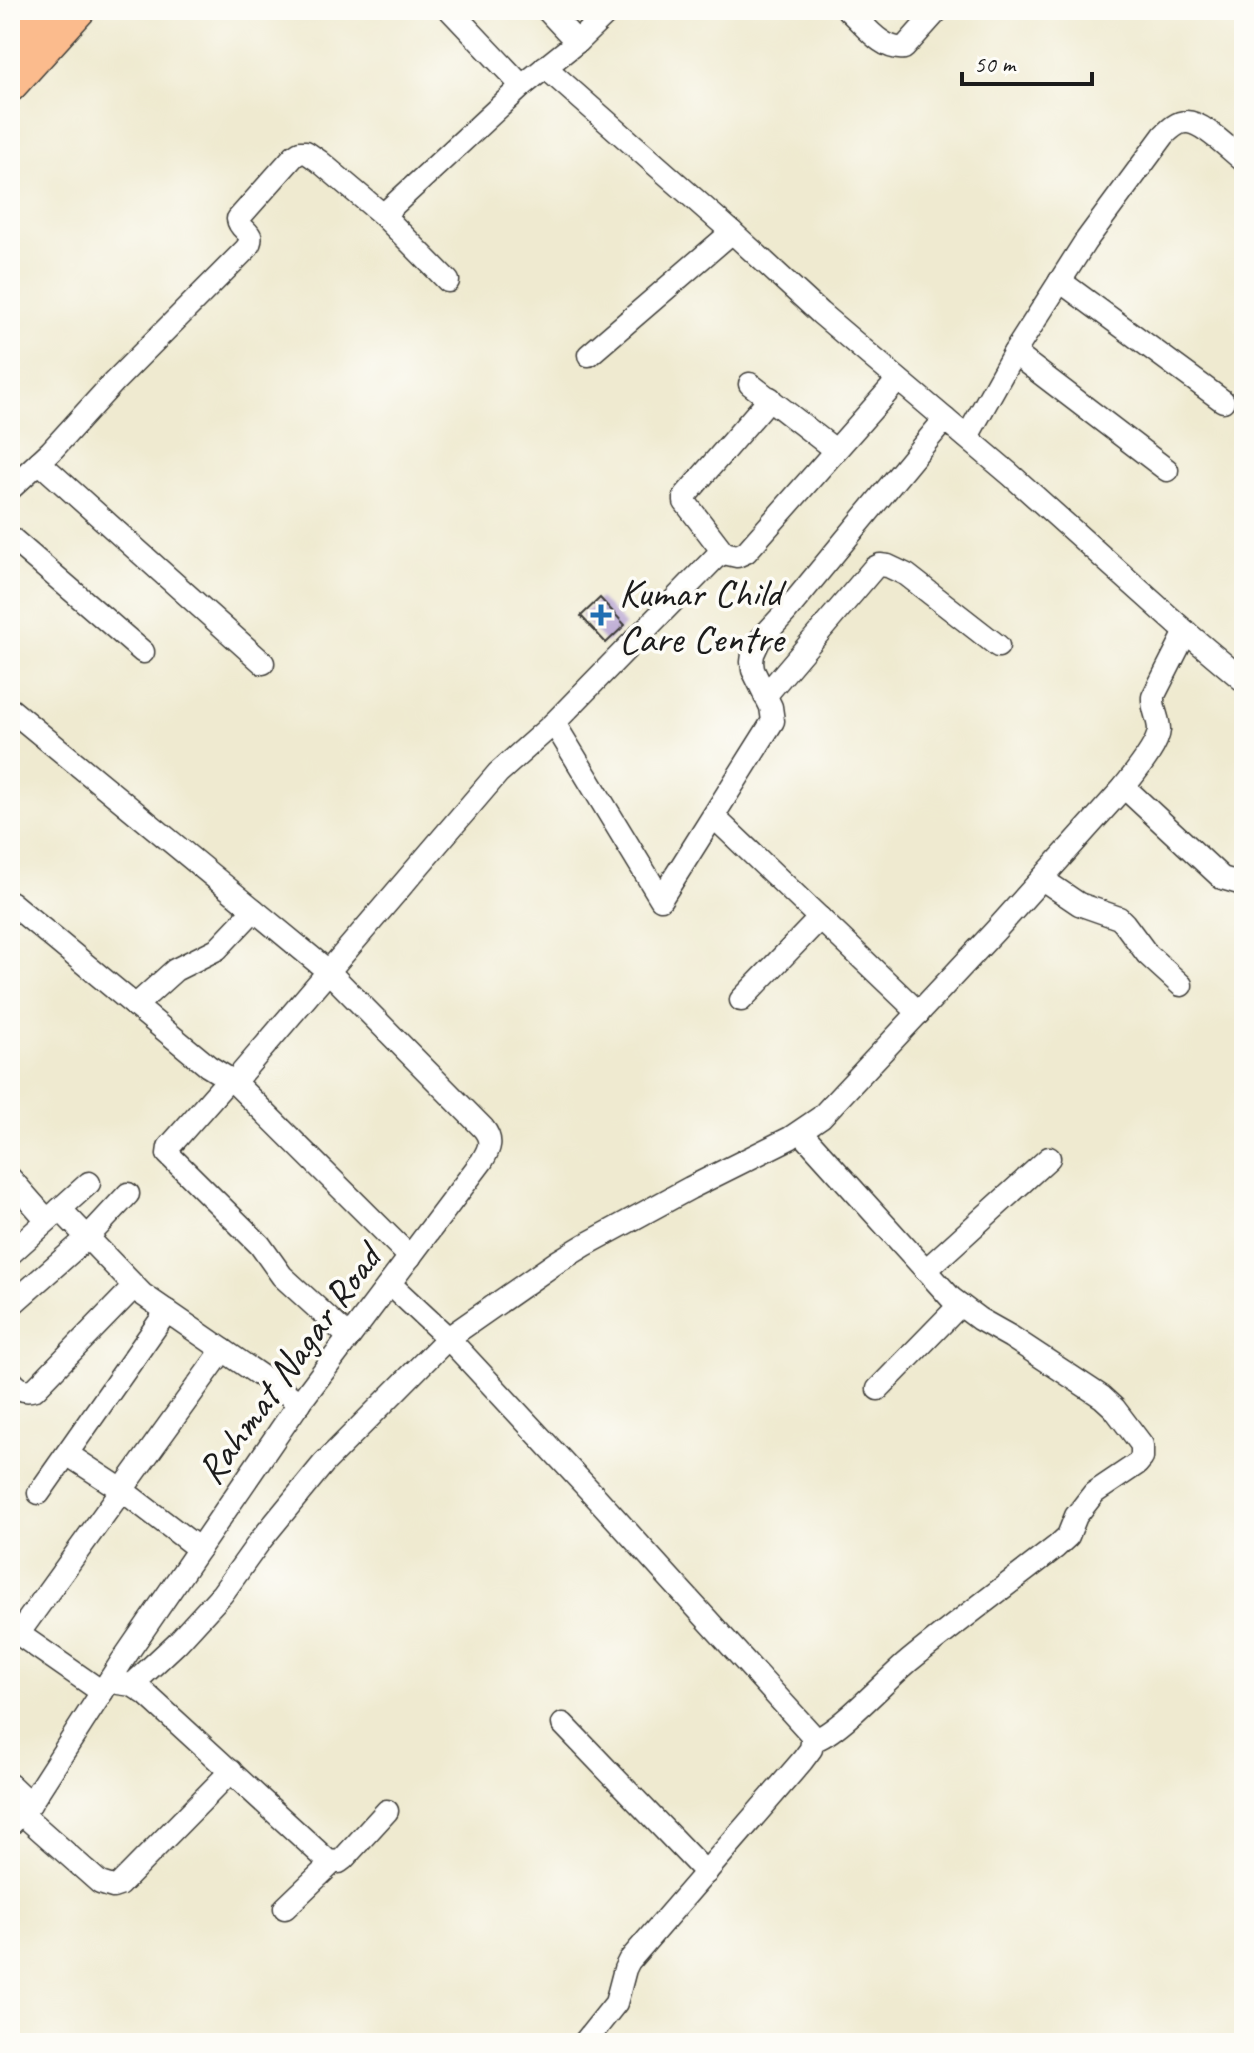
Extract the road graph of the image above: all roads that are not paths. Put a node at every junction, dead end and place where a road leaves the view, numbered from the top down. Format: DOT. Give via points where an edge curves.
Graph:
graph roads {
  1 [pos="47,10"];
  2 [pos="79,10"];
  3 [pos="450,10"];
  4 [pos="547,10"];
  5 [pos="610,10"];
  6 [pos="848,10"];
  7 [pos="938,10"];
  8 [pos="577,42"];
  9 [pos="10,50"];
  10 [pos="545,67"];
  11 [pos="10,86"];
  12 [pos="522,86"];
  13 [pos="1244,161"];
  14 [pos="383,215"];
  15 [pos="732,232"];
  16 [pos="448,281"];
  17 [pos="1060,281"];
  18 [pos="1014,353"];
  19 [pos="589,355"];
  20 [pos="898,380"];
  21 [pos="750,384"];
  22 [pos="770,398"];
  23 [pos="1223,401"];
  24 [pos="945,419"];
  25 [pos="967,437"];
  26 [pos="835,450"];
  27 [pos="39,462"];
  28 [pos="1167,470"];
  29 [pos="10,489"];
  30 [pos="10,537"];
  31 [pos="724,553"];
  32 [pos="1186,632"];
  33 [pos="998,646"];
  34 [pos="143,652"];
  35 [pos="263,663"];
  36 [pos="1244,681"];
  37 [pos="765,696"];
  38 [pos="10,709"];
  39 [pos="554,723"];
  40 [pos="1124,787"];
  41 [pos="714,817"];
  42 [pos="1042,879"];
  43 [pos="1244,881"];
  44 [pos="10,902"];
  45 [pos="254,910"];
  46 [pos="820,918"];
  47 [pos="328,971"];
  48 [pos="1181,985"];
  49 [pos="741,1000"];
  50 [pos="135,1006"];
  51 [pos="919,1013"];
  52 [pos="231,1081"];
  53 [pos="801,1132"];
  54 [pos="1049,1158"];
  55 [pos="10,1178"];
  56 [pos="89,1183"];
  57 [pos="128,1194"];
  58 [pos="53,1215"];
  59 [pos="87,1238"];
  60 [pos="10,1254"];
  61 [pos="410,1257"];
  62 [pos="926,1270"];
  63 [pos="390,1284"];
  64 [pos="134,1287"];
  65 [pos="960,1305"];
  66 [pos="10,1306"];
  67 [pos="167,1311"];
  68 [pos="349,1337"];
  69 [pos="448,1338"];
  70 [pos="223,1350"];
  71 [pos="10,1379"];
  72 [pos="878,1389"];
  73 [pos="300,1403"];
  74 [pos="67,1454"];
  75 [pos="122,1490"];
  76 [pos="39,1493"];
  77 [pos="199,1549"];
  78 [pos="14,1631"];
  79 [pos="132,1685"];
  80 [pos="106,1687"];
  81 [pos="563,1724"];
  82 [pos="814,1740"];
  83 [pos="231,1771"];
  84 [pos="10,1785"];
  85 [pos="387,1811"];
  86 [pos="20,1814"];
  87 [pos="333,1862"];
  88 [pos="706,1873"];
  89 [pos="285,1908"];
  90 [pos="584,2043"];
  1 -- 9 [label="highway"];
  2 -- 11 [label="highway"];
  3 -- 12 [label="street"];
  4 -- 8 [label="street"];
  5 -- 8 [label="street"];
  6 -- 7 [label="street" via="883,43 898,49"];
  8 -- 10 [label="street"];
  10 -- 12 [label="street"];
  10 -- 15 [label="street"];
  12 -- 14 [label="street"];
  13 -- 17 [label="street" via="1193,123 1173,127"];
  14 -- 16 [label="street"];
  14 -- 27 [label="street" via="306,152 294,156 238,219 251,237 246,249"];
  15 -- 19 [label="street"];
  15 -- 20 [label="street"];
  17 -- 18 [label="street"];
  17 -- 23 [label="street"];
  18 -- 25 [label="street"];
  18 -- 28 [label="street"];
  20 -- 24 [label="street"];
  20 -- 26 [label="street"];
  21 -- 22 [label="street"];
  22 -- 26 [label="street"];
  22 -- 31 [label="street" via="685,496"];
  24 -- 25 [label="street"];
  24 -- 37 [label="street" via="759,641 753,670"];
  25 -- 32 [label="street"];
  26 -- 31 [label="street" via="746,552"];
  27 -- 29 [label="street"];
  27 -- 35 [label="street"];
  30 -- 34 [label="street"];
  31 -- 39 [label="street"];
  32 -- 36 [label="street"];
  32 -- 40 [label="street" via="1153,697 1156,740"];
  33 -- 37 [label="street" via="907,575 880,565"];
  37 -- 41 [label="street" via="772,714 770,728"];
  38 -- 45 [label="street"];
  39 -- 41 [label="street" via="661,899"];
  39 -- 47 [label="street" via="498,773"];
  40 -- 42 [label="street"];
  40 -- 43 [label="street" via="1222,878"];
  41 -- 46 [label="street"];
  42 -- 48 [label="street" via="1079,904 1119,918"];
  42 -- 51 [label="street"];
  44 -- 50 [label="street"];
  45 -- 47 [label="street"];
  45 -- 50 [label="street" via="217,949 175,970"];
  46 -- 49 [label="street"];
  46 -- 51 [label="street"];
  47 -- 52 [label="street"];
  47 -- 61 [label="street, Rahmat Nagar Road" via="491,1142"];
  50 -- 52 [label="street"];
  51 -- 53 [label="street"];
  52 -- 61 [label="street"];
  52 -- 68 [label="street" via="168,1154 260,1245 282,1276"];
  53 -- 62 [label="street"];
  53 -- 69 [label="street" via="585,1245"];
  54 -- 62 [label="street"];
  55 -- 58 [label="street"];
  56 -- 58 [label="street"];
  57 -- 59 [label="street"];
  58 -- 59 [label="street"];
  58 -- 60 [label="street"];
  59 -- 64 [label="street"];
  59 -- 66 [label="street"];
  61 -- 63 [label="street, Rahmat Nagar Road"];
  62 -- 65 [label="street"];
  63 -- 68 [label="street, Rahmat Nagar Road"];
  63 -- 69 [label="street"];
  64 -- 67 [label="street"];
  64 -- 71 [label="street" via="35,1389 27,1392"];
  65 -- 72 [label="street"];
  65 -- 82 [label="street" via="1102,1397 1142,1445 1142,1458 1094,1493 1056,1547"];
  67 -- 70 [label="street"];
  67 -- 74 [label="street"];
  68 -- 73 [label="street, Rahmat Nagar Road"];
  69 -- 79 [label="street" via="324,1463 211,1607"];
  69 -- 82 [label="street"];
  70 -- 73 [label="street"];
  70 -- 75 [label="street"];
  73 -- 77 [label="street, Rahmat Nagar Road"];
  74 -- 75 [label="street"];
  74 -- 76 [label="street"];
  75 -- 77 [label="street"];
  75 -- 78 [label="street"];
  77 -- 80 [label="street, Rahmat Nagar Road"];
  78 -- 80 [label="street"];
  79 -- 80 [label="street"];
  79 -- 83 [label="street"];
  80 -- 86 [label="street, Rahmat Nagar Road"];
  81 -- 88 [label="street"];
  82 -- 88 [label="street"];
  83 -- 86 [label="street" via="113,1887 100,1883"];
  83 -- 87 [label="street"];
  84 -- 86 [label="street"];
  85 -- 87 [label="street" via="343,1859"];
  87 -- 89 [label="street"];
  88 -- 90 [label="street" via="629,1961 616,2003"];
}
